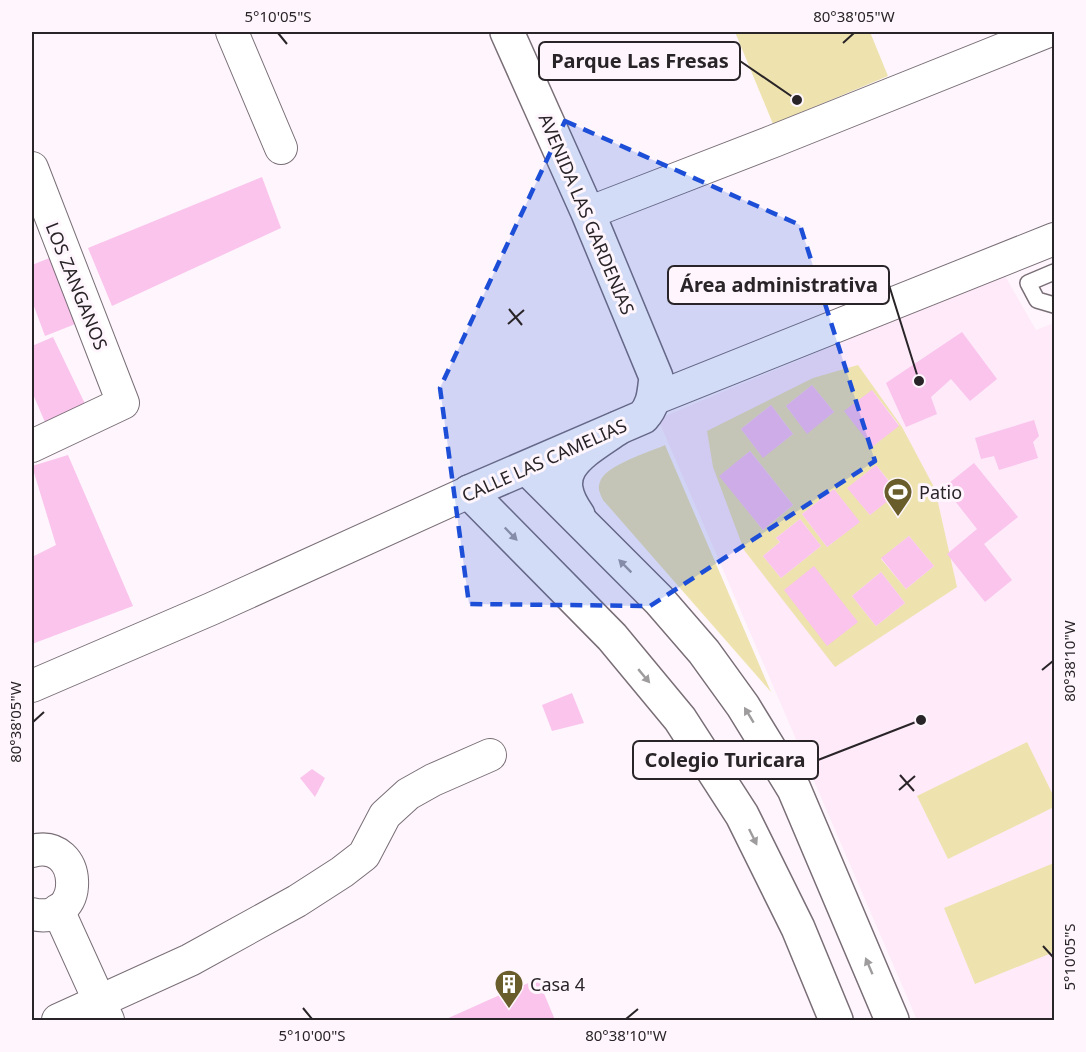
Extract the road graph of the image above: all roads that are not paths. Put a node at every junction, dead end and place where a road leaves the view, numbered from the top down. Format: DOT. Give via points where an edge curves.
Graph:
graph roads {
  1 [pos="232,32"];
  2 [pos="507,32"];
  3 [pos="1046,32"];
  4 [pos="281,148"];
  5 [pos="32,168"];
  6 [pos="588,213"];
  7 [pos="43,233"];
  8 [pos="1054,239"];
  9 [pos="1054,272"];
  10 [pos="1054,305"];
  11 [pos="654,399"];
  12 [pos="618,428"];
  13 [pos="32,447"];
  14 [pos="527,468"];
  15 [pos="469,492"];
  16 [pos="588,529"];
  17 [pos="32,686"];
  18 [pos="490,755"];
  19 [pos="32,851"];
  20 [pos="45,912"];
  21 [pos="104,1011"];
  22 [pos="58,1020"];
  23 [pos="836,1020"];
  24 [pos="892,1020"];
  1 -- 4 [label="street"];
  2 -- 6 [label="main road, AVENIDA LAS GARDENIAS"];
  3 -- 6 [label="street"];
  5 -- 7 [label="street, LOS ZANGANOS"];
  6 -- 11 [label="main road, AVENIDA LAS GARDENIAS" via="656,377"];
  7 -- 13 [label="street, LOS ZANGANOS" via="123,403"];
  8 -- 11 [label="street, CALLE LAS CAMELIAS"];
  9 -- 10 [label="lane" via="1028,283 1037,300"];
  11 -- 12 [label="main road, CALLE LAS CAMELIAS" via="643,417"];
  12 -- 14 [label="main road, CALLE LAS CAMELIAS"];
  12 -- 16 [label="main road" via="586,450 564,477 570,502"];
  14 -- 15 [label="main road, CALLE LAS CAMELIAS"];
  14 -- 16 [label="main road"];
  15 -- 17 [label="street, CALLE LAS CAMELIAS"];
  15 -- 23 [label="main road, one-way" via="612,637 680,719 742,815 798,928"];
  24 -- 16 [label="main road, one-way" via="794,789 743,706 659,600"];
  18 -- 21 [label="street" via="408,794 385,815 364,855 342,872"];
  19 -- 20 [label="street" via="47,850 58,855 72,872 71,895 66,903"];
  20 -- 21 [label="street"];
  21 -- 22 [label="street"];
}
